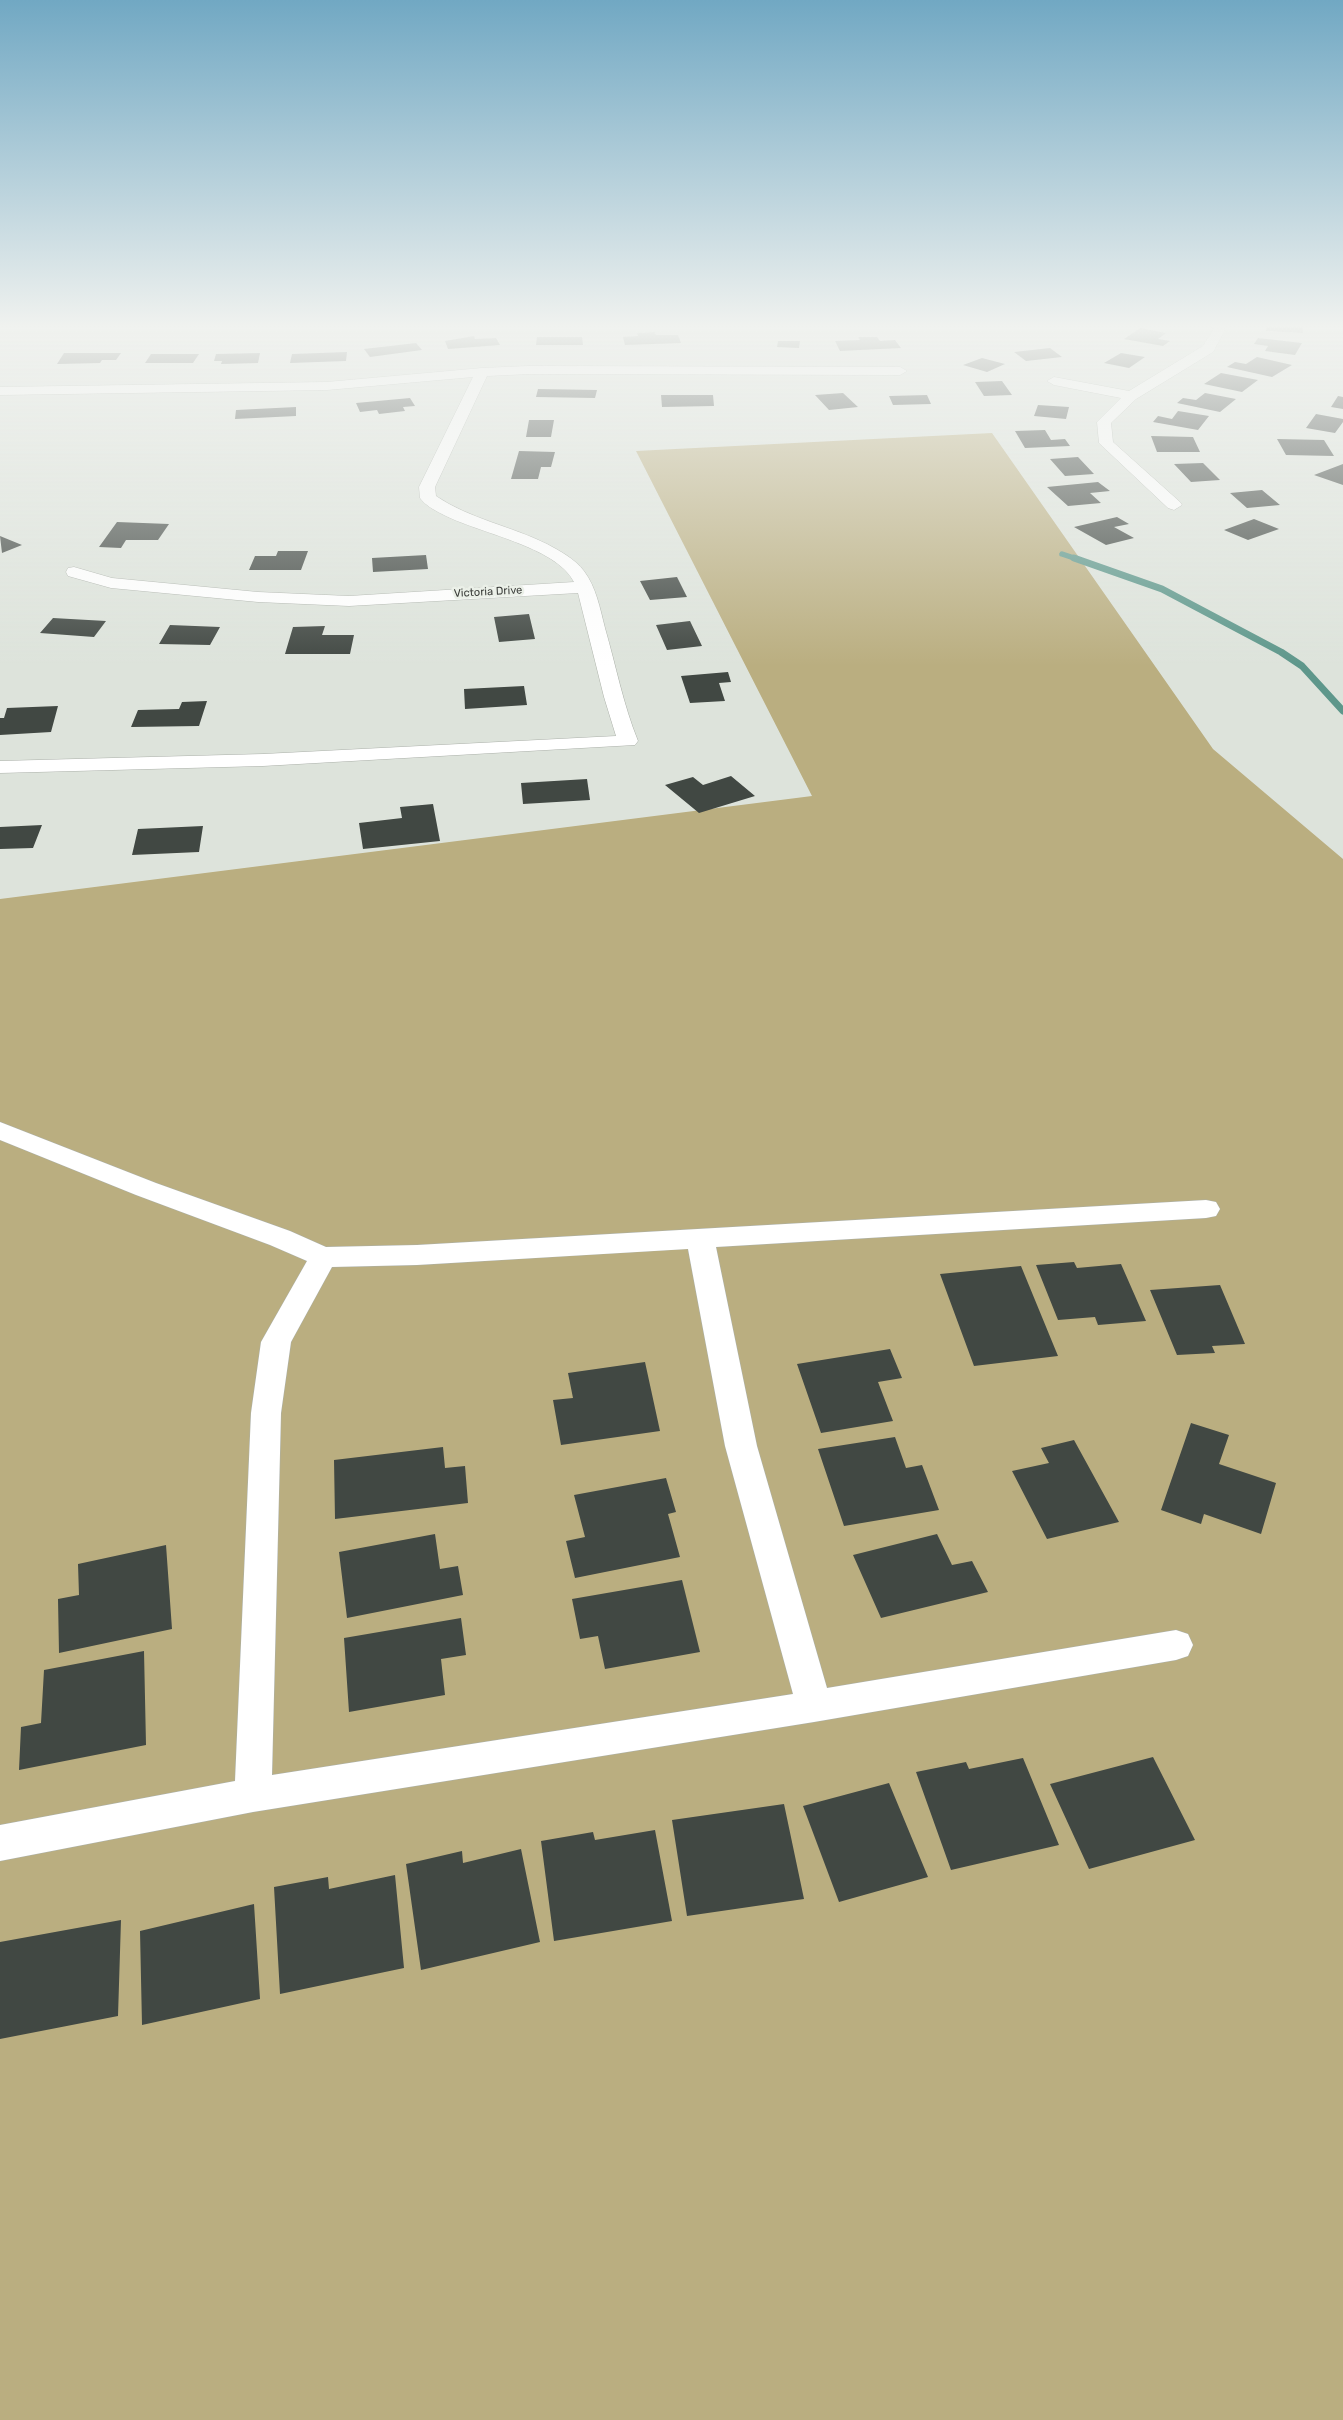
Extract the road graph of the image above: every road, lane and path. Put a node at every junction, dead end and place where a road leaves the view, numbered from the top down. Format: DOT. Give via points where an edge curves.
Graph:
graph roads {
  1 [pos="450,440"];
  2 [pos="1106,440"];
  3 [pos="1174,505"];
  4 [pos="74,572"];
  5 [pos="584,587"];
  6 [pos="0,767"];
  7 [pos="1,1131"];
  8 [pos="1206,1210"];
  9 [pos="700,1239"];
  10 [pos="323,1257"];
  11 [pos="1176,1645"];
  12 [pos="814,1706"];
  13 [pos="252,1795"];
  14 [pos="0,1843"];
  1 -- 5 [label="street" via="428,487 428,498 443,510 468,521 509,532 561,558 577,574"];
  2 -- 3 [label="street"];
  4 -- 5 [label="street, Victoria Drive" via="111,583 258,598 349,601"];
  5 -- 6 [label="street" via="607,665 618,717 628,741 263,760"];
  7 -- 10 [label="street"];
  8 -- 9 [label="street"];
  9 -- 10 [label="street"];
  9 -- 12 [label="street" via="741,1446"];
  10 -- 13 [label="street" via="276,1342 266,1413"];
  11 -- 12 [label="street"];
  12 -- 13 [label="street"];
  13 -- 14 [label="street"];
}
